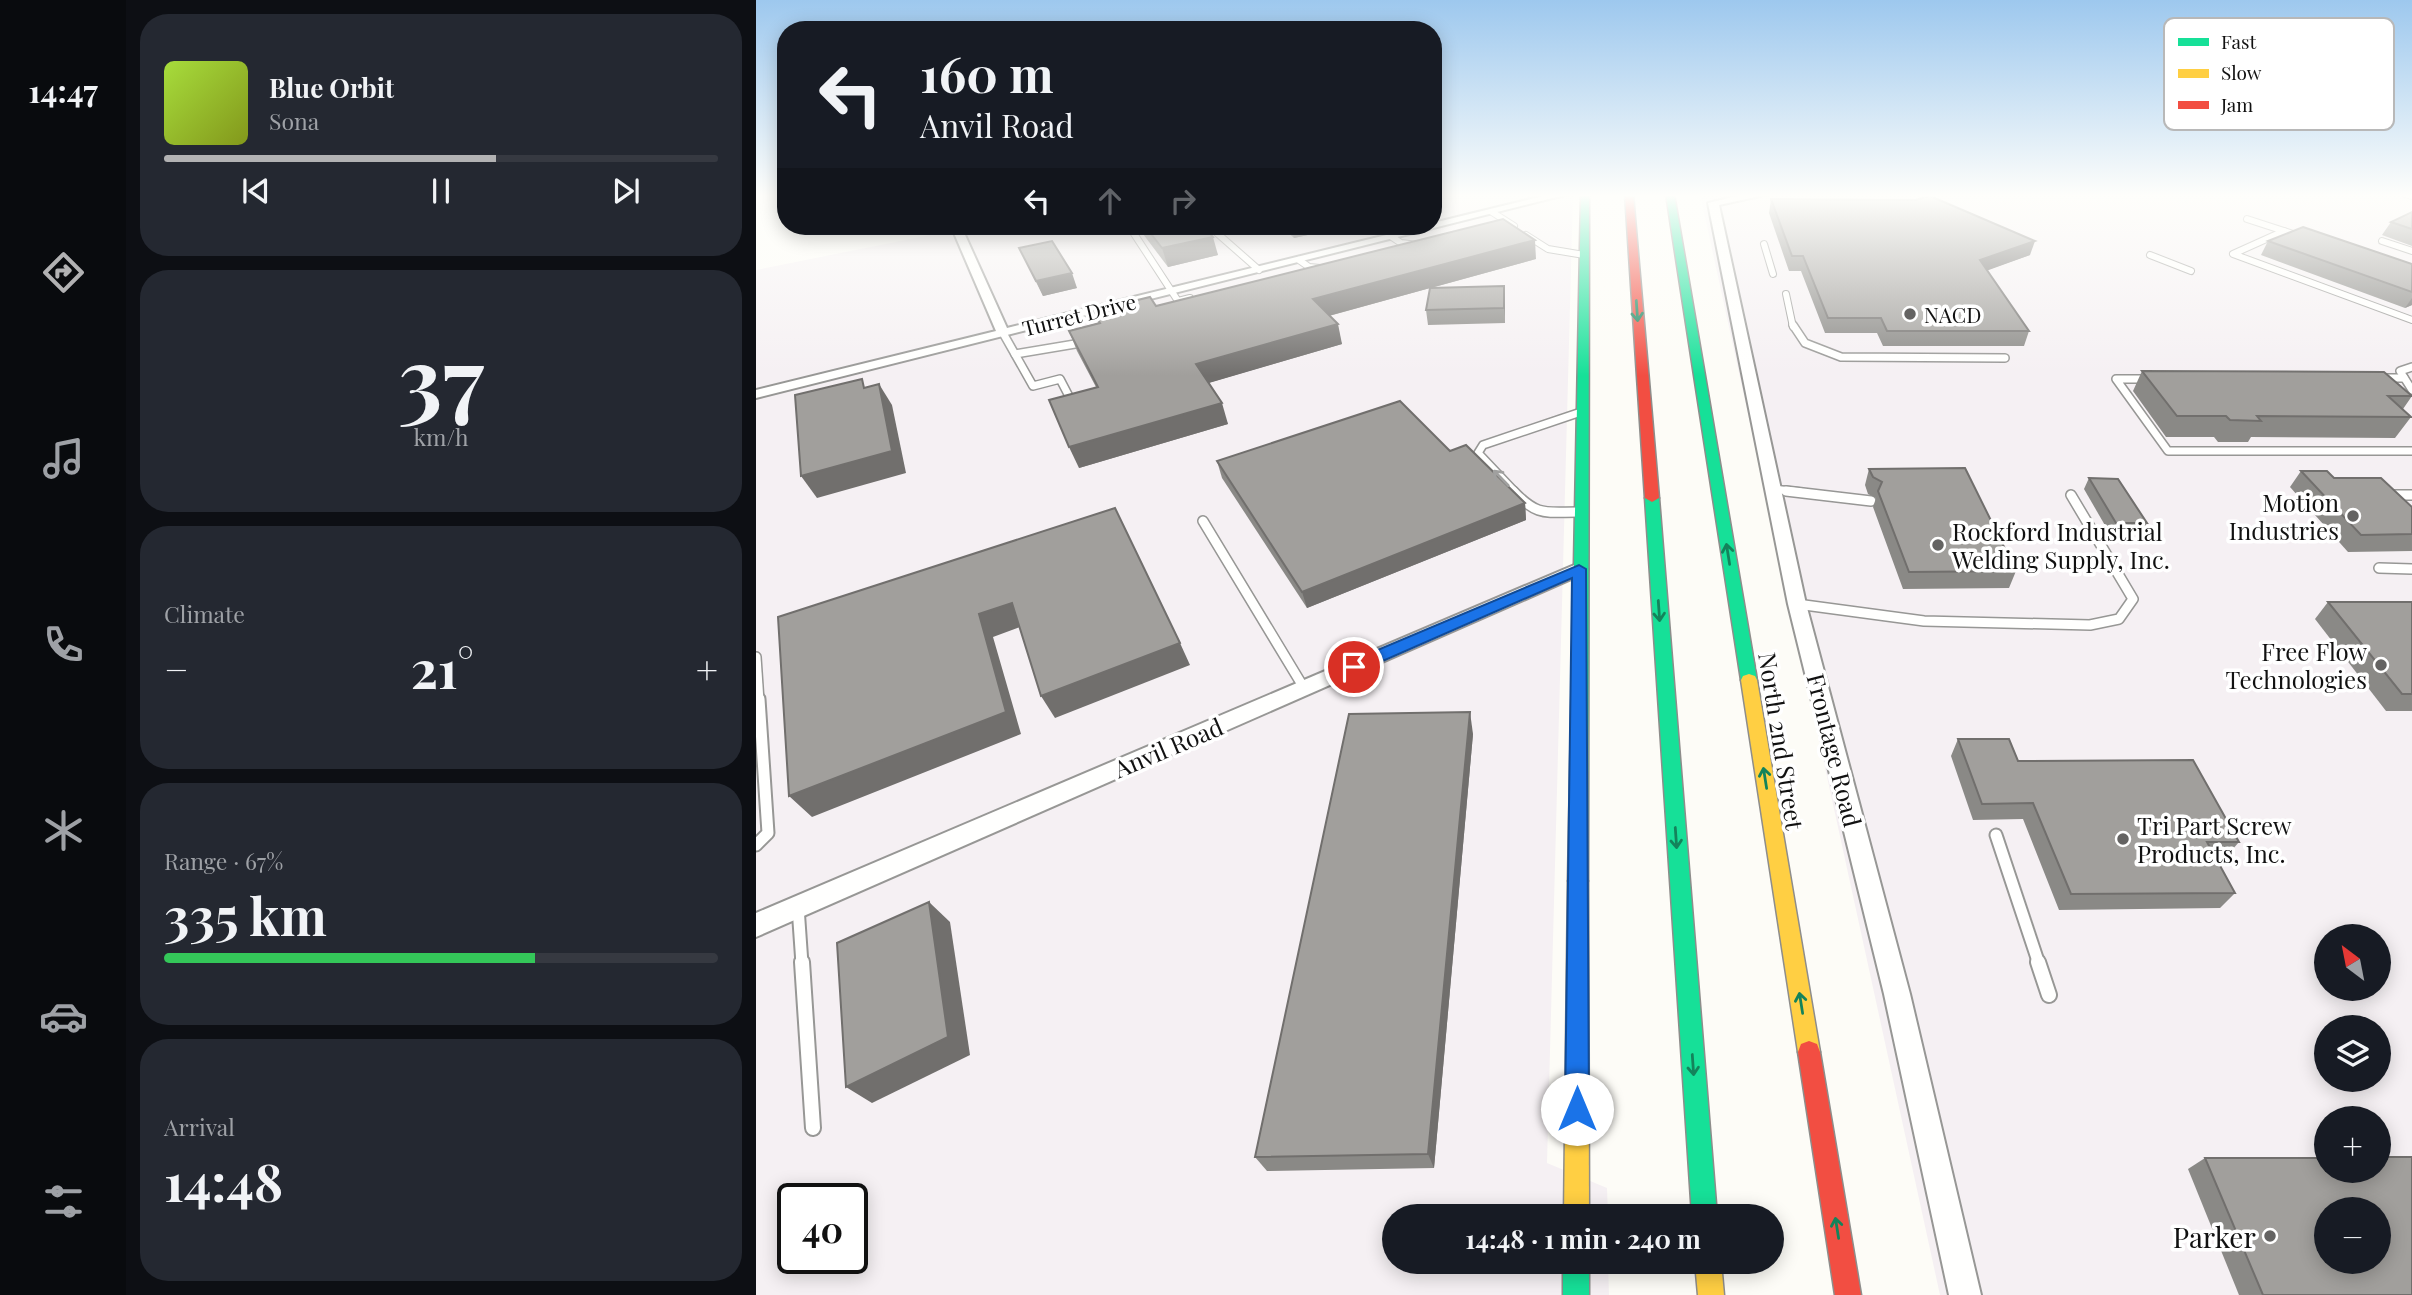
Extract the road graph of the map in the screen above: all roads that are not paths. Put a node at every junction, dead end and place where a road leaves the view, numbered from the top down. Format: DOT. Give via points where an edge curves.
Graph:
graph roads {
  1 [pos="968,254"];
  2 [pos="1149,254"];
  3 [pos="1241,254"];
  4 [pos="1350,254"];
  5 [pos="1581,254"];
  6 [pos="1633,254"];
  7 [pos="1680,254"];
  8 [pos="1723,254"];
  9 [pos="1767,254"];
  10 [pos="2234,254"];
  11 [pos="1584,255"];
  12 [pos="2150,255"];
  13 [pos="1303,266"];
  14 [pos="1259,270"];
  15 [pos="1333,270"];
  16 [pos="2191,271"];
  17 [pos="1773,274"];
  18 [pos="1171,292"];
  19 [pos="1786,294"];
  20 [pos="1202,295"];
  21 [pos="2412,320"];
  22 [pos="1003,333"];
  23 [pos="1081,343"];
  24 [pos="1015,354"];
  25 [pos="2005,358"];
  26 [pos="2412,367"];
  27 [pos="2377,378"];
  28 [pos="2404,378"];
  29 [pos="2157,379"];
  30 [pos="2412,390"];
  31 [pos="756,394"];
  32 [pos="1072,402"];
  33 [pos="1581,412"];
  34 [pos="2412,452"];
  35 [pos="1774,489"];
  36 [pos="2071,495"];
  37 [pos="2388,495"];
  38 [pos="2412,495"];
  39 [pos="1871,501"];
  40 [pos="1580,512"];
  41 [pos="1203,521"];
  42 [pos="2379,568"];
  43 [pos="1579,569"];
  44 [pos="2412,569"];
  45 [pos="1797,604"];
  46 [pos="756,657"];
  47 [pos="1304,688"];
  48 [pos="1996,835"];
  49 [pos="756,845"];
  50 [pos="798,906"];
  51 [pos="756,925"];
  52 [pos="2049,995"];
  53 [pos="813,1128"];
  54 [pos="1576,1204"];
  55 [pos="1704,1204"];
  56 [pos="1576,1274"];
  57 [pos="1709,1274"];
  58 [pos="1576,1295"];
  59 [pos="1711,1295"];
  60 [pos="1848,1295"];
  61 [pos="1965,1295"];
  1 -- 22 [label="street"];
  2 -- 18 [label="lane"];
  3 -- 14 [label="lane"];
  4 -- 13 [label="street, Turret Drive"];
  5 -- 11 [label="lane"];
  6 -- 55 [label="main road, one-way"];
  60 -- 7 [label="main road, North 2nd Street, one-way"];
  8 -- 35 [label="street, Frontage Road"];
  9 -- 17 [label="lane"];
  10 -- 21 [label="lane"];
  11 -- 33 [label="main road"];
  12 -- 16 [label="lane"];
  13 -- 14 [label="street, Turret Drive"];
  13 -- 15 [label="lane"];
  14 -- 18 [label="street, Turret Drive"];
  18 -- 20 [label="lane" via="1178,301"];
  18 -- 22 [label="street, Turret Drive"];
  19 -- 25 [label="lane" via="1792,331 1811,348 1826,353 1840,357"];
  22 -- 24 [label="lane"];
  22 -- 31 [label="street, Turret Drive"];
  23 -- 24 [label="lane"];
  24 -- 32 [label="lane" via="1033,386 1060,379"];
  26 -- 28 [label="lane" via="2400,371"];
  27 -- 28 [label="lane"];
  28 -- 30 [label="lane"];
  29 -- 34 [label="lane" via="2116,379 2168,451"];
  33 -- 40 [label="main road"];
  40 -- 33 [label="lane, one-way" via="1530,508 1478,453 1483,444"];
  35 -- 39 [label="lane"];
  35 -- 45 [label="street, Frontage Road"];
  36 -- 45 [label="lane" via="2133,598 2119,619 2090,625 1924,621"];
  37 -- 38 [label="lane"];
  40 -- 43 [label="main road"];
  41 -- 47 [label="lane"];
  42 -- 44 [label="lane"];
  43 -- 47 [label="street, Anvil Road"];
  43 -- 54 [label="main road"];
  45 -- 61 [label="street, Frontage Road" via="1897,994"];
  46 -- 49 [label="lane" via="768,833"];
  47 -- 50 [label="street, Anvil Road"];
  48 -- 52 [label="lane"];
  50 -- 51 [label="street, Anvil Road"];
  50 -- 53 [label="lane"];
  56 -- 58 [label="main road"];
  57 -- 59 [label="main road"];
}
